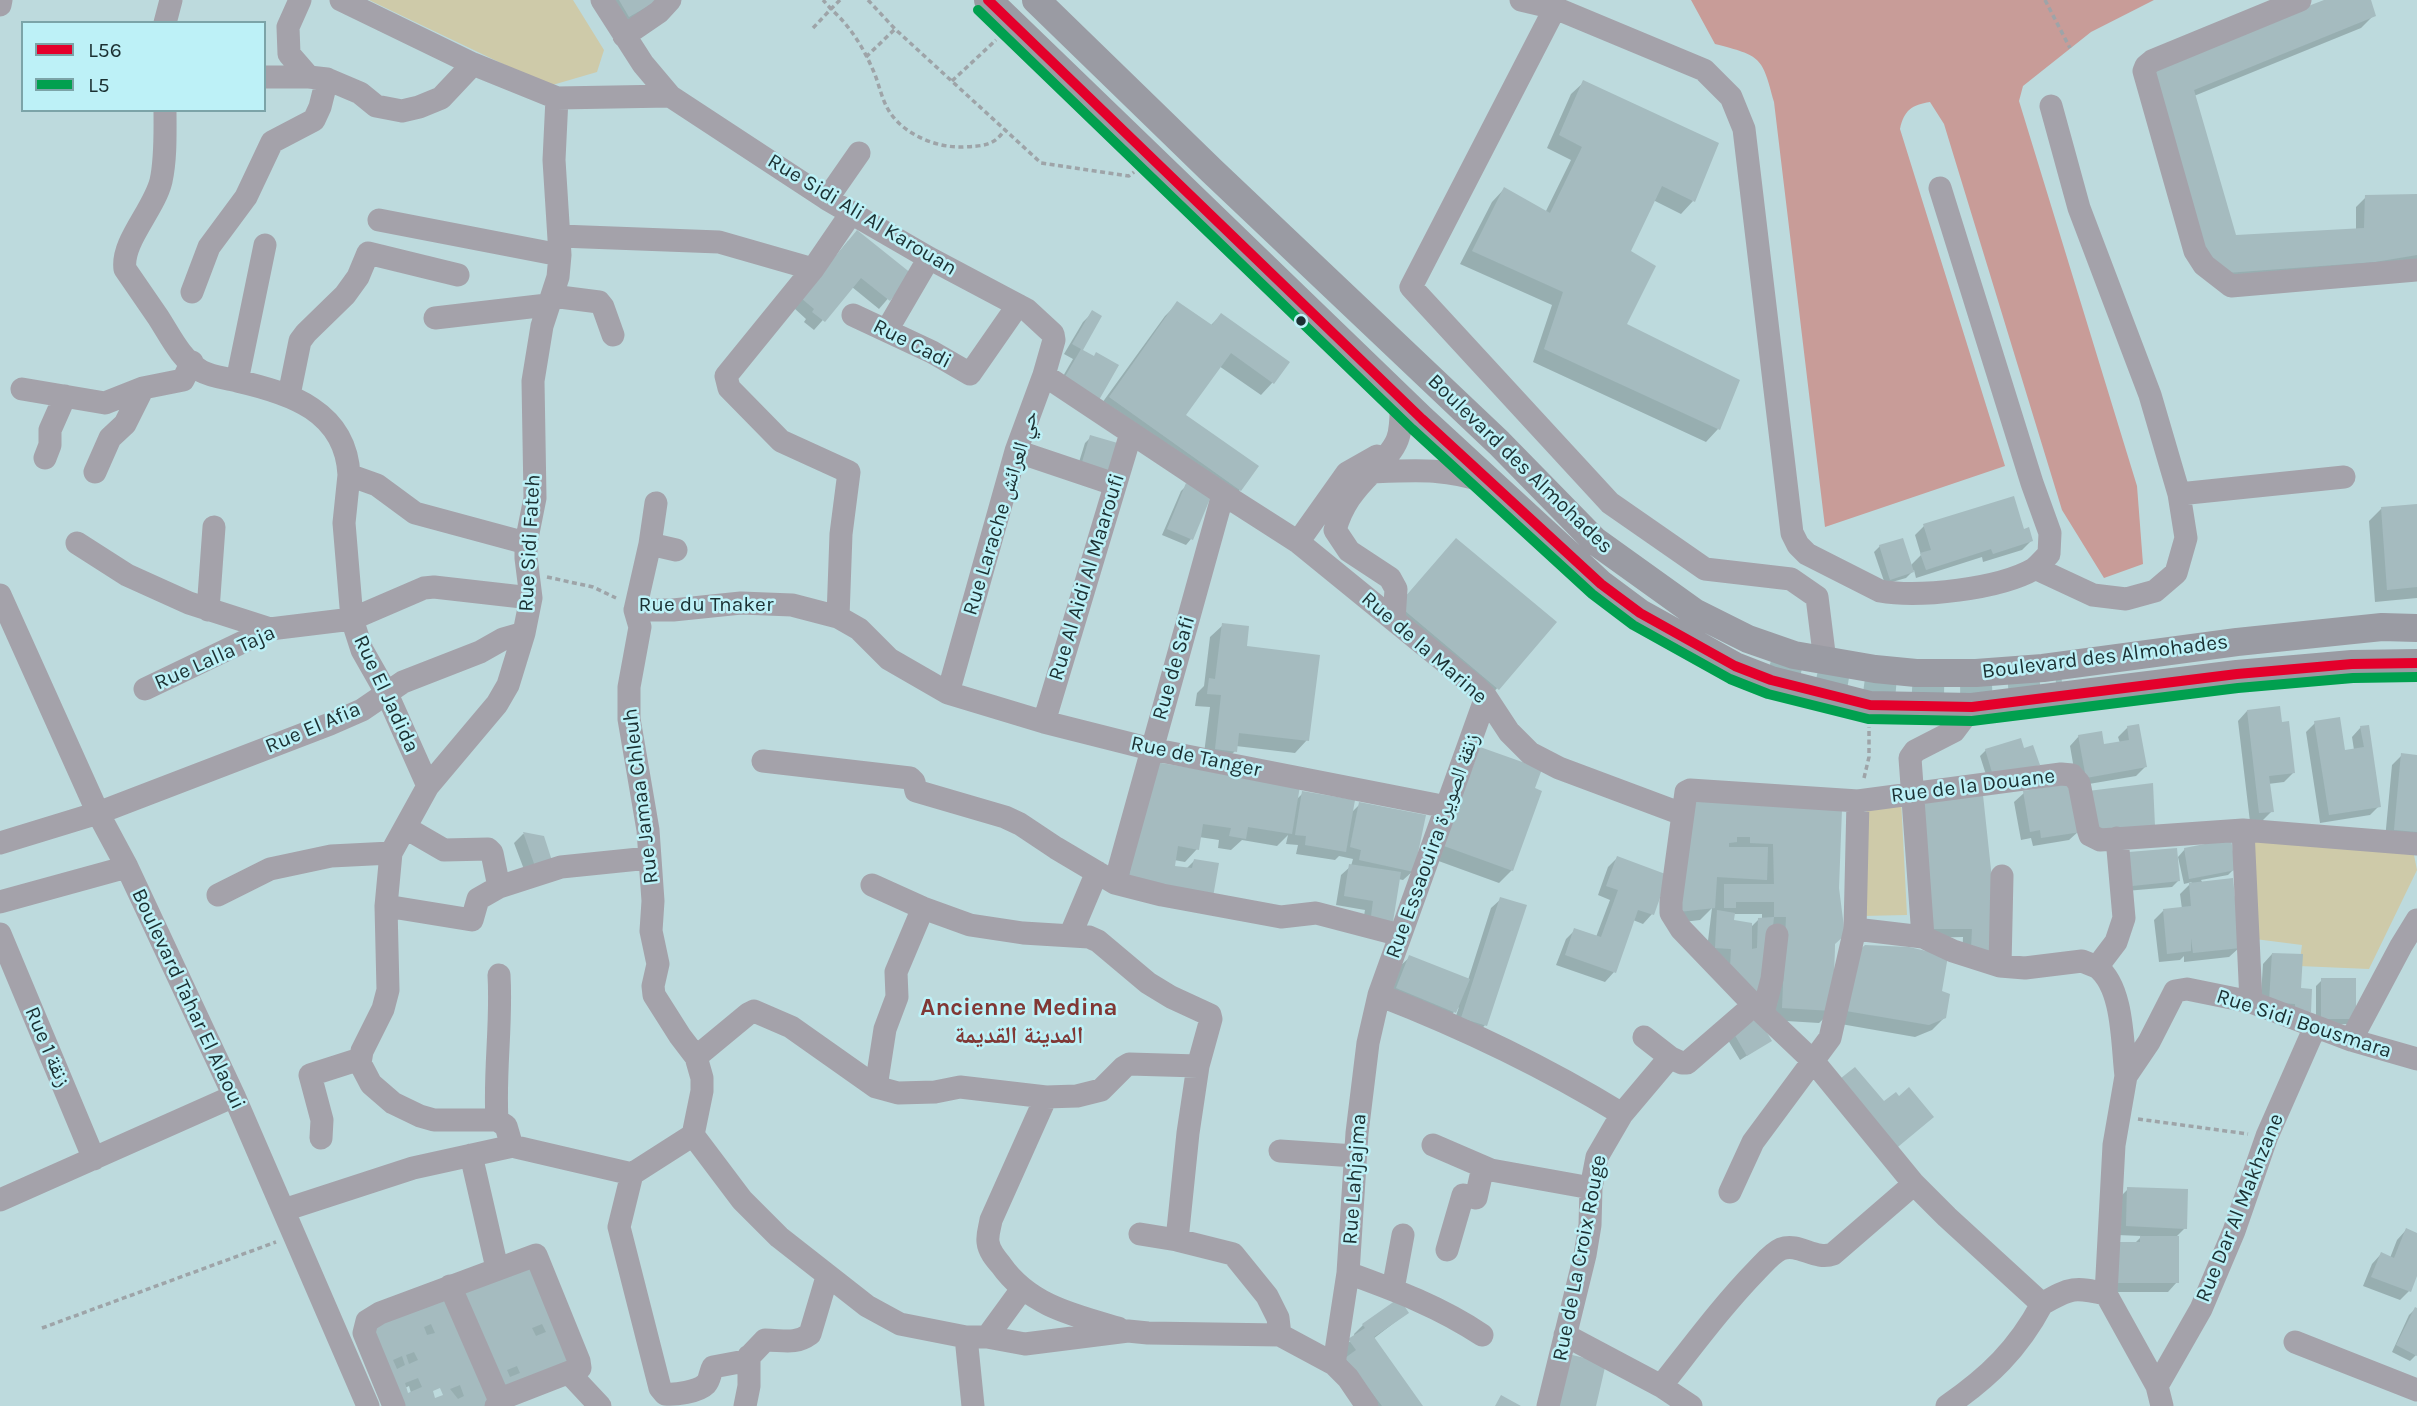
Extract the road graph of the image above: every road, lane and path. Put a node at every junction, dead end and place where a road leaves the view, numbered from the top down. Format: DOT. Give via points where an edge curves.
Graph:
graph roads {
  1 [pos="1,0"];
  2 [pos="171,0"];
  3 [pos="300,0"];
  4 [pos="341,0"];
  5 [pos="602,0"];
  6 [pos="670,0"];
  7 [pos="823,0"];
  8 [pos="840,0"];
  9 [pos="868,0"];
  10 [pos="988,0"];
  11 [pos="1036,0"];
  12 [pos="1521,0"];
  13 [pos="2045,0"];
  14 [pos="2300,0"];
  15 [pos="0,5"];
  16 [pos="1555,8"];
  17 [pos="831,9"];
  18 [pos="166,21"];
  19 [pos="1013,24"];
  20 [pos="813,28"];
  21 [pos="895,29"];
  22 [pos="624,36"];
  23 [pos="2070,48"];
  24 [pos="1091,53"];
  25 [pos="866,57"];
  26 [pos="473,64"];
  27 [pos="266,77"];
  28 [pos="318,78"];
  29 [pos="1070,78"];
  30 [pos="952,81"];
  31 [pos="670,96"];
  32 [pos="557,98"];
  33 [pos="2051,106"];
  34 [pos="166,112"];
  35 [pos="1005,130"];
  36 [pos="859,153"];
  37 [pos="1153,157"];
  38 [pos="1940,188"];
  39 [pos="827,199"];
  40 [pos="852,212"];
  41 [pos="379,220"];
  42 [pos="265,245"];
  43 [pos="560,246"];
  44 [pos="929,258"];
  45 [pos="813,269"];
  46 [pos="2417,270"];
  47 [pos="458,275"];
  48 [pos="192,292"];
  49 [pos="549,300"];
  50 [pos="1018,305"];
  51 [pos="853,316"];
  52 [pos="435,318"];
  53 [pos="887,330"];
  54 [pos="1053,334"];
  55 [pos="613,335"];
  56 [pos="192,362"];
  57 [pos="1044,375"];
  58 [pos="237,381"];
  59 [pos="143,388"];
  60 [pos="22,389"];
  61 [pos="289,395"];
  62 [pos="65,396"];
  63 [pos="1401,398"];
  64 [pos="1422,419"];
  65 [pos="1131,433"];
  66 [pos="1400,439"];
  67 [pos="1016,451"];
  68 [pos="45,458"];
  69 [pos="95,471"];
  70 [pos="1373,472"];
  71 [pos="349,475"];
  72 [pos="2344,477"];
  73 [pos="1114,484"];
  74 [pos="1494,485"];
  75 [pos="1223,494"];
  76 [pos="2179,494"];
  77 [pos="656,503"];
  78 [pos="214,527"];
  79 [pos="1298,542"];
  80 [pos="77,543"];
  81 [pos="526,543"];
  82 [pos="650,544"];
  83 [pos="676,550"];
  84 [pos="1817,560"];
  85 [pos="2035,568"];
  86 [pos="527,575"];
  87 [pos="0,595"];
  88 [pos="1817,597"];
  89 [pos="531,598"];
  90 [pos="208,610"];
  91 [pos="635,610"];
  92 [pos="838,617"];
  93 [pos="352,619"];
  94 [pos="1394,620"];
  95 [pos="2417,628"];
  96 [pos="270,629"];
  97 [pos="523,633"];
  98 [pos="1825,661"];
  99 [pos="2417,663"];
  100 [pos="145,689"];
  101 [pos="1813,691"];
  102 [pos="948,693"];
  103 [pos="387,694"];
  104 [pos="1486,697"];
  105 [pos="1870,705"];
  106 [pos="1972,707"];
  107 [pos="1044,722"];
  108 [pos="1151,749"];
  109 [pos="763,761"];
  110 [pos="428,786"];
  111 [pos="1914,794"];
  112 [pos="1858,801"];
  113 [pos="1447,807"];
  114 [pos="98,813"];
  115 [pos="1682,814"];
  116 [pos="406,828"];
  117 [pos="2243,830"];
  118 [pos="2117,838"];
  119 [pos="0,843"];
  120 [pos="2417,845"];
  121 [pos="391,853"];
  122 [pos="649,858"];
  123 [pos="127,867"];
  124 [pos="2002,876"];
  125 [pos="1106,877"];
  126 [pos="872,886"];
  127 [pos="499,887"];
  128 [pos="218,895"];
  129 [pos="0,902"];
  130 [pos="386,906"];
  131 [pos="923,908"];
  132 [pos="2417,920"];
  133 [pos="1855,929"];
  134 [pos="0,934"];
  135 [pos="1400,935"];
  136 [pos="1777,935"];
  137 [pos="1069,936"];
  138 [pos="1923,937"];
  139 [pos="2409,949"];
  140 [pos="2000,965"];
  141 [pos="2097,967"];
  142 [pos="499,975"];
  143 [pos="1379,995"];
  144 [pos="2251,1002"];
  145 [pos="1758,1009"];
  146 [pos="2315,1027"];
  147 [pos="1644,1037"];
  148 [pos="2351,1040"];
  149 [pos="696,1057"];
  150 [pos="1671,1058"];
  151 [pos="360,1059"];
  152 [pos="2417,1059"];
  153 [pos="1814,1062"];
  154 [pos="1198,1066"];
  155 [pos="2126,1076"];
  156 [pos="876,1087"];
  157 [pos="234,1097"];
  158 [pos="1046,1097"];
  159 [pos="1622,1114"];
  160 [pos="2118,1117"];
  161 [pos="497,1120"];
  162 [pos="693,1135"];
  163 [pos="2267,1136"];
  164 [pos="321,1138"];
  165 [pos="1433,1145"];
  166 [pos="513,1146"];
  167 [pos="1280,1151"];
  168 [pos="471,1155"];
  169 [pos="1355,1156"];
  170 [pos="94,1159"];
  171 [pos="1483,1167"];
  172 [pos="632,1174"];
  173 [pos="1914,1184"];
  174 [pos="1591,1188"];
  175 [pos="1730,1192"];
  176 [pos="0,1200"];
  177 [pos="284,1210"];
  178 [pos="1140,1234"];
  179 [pos="295,1235"];
  180 [pos="1403,1235"];
  181 [pos="1177,1240"];
  182 [pos="1447,1250"];
  183 [pos="497,1268"];
  184 [pos="1348,1273"];
  185 [pos="827,1277"];
  186 [pos="450,1286"];
  187 [pos="1022,1289"];
  188 [pos="1393,1289"];
  189 [pos="2106,1294"];
  190 [pos="2042,1304"];
  191 [pos="42,1328"];
  192 [pos="1128,1331"];
  193 [pos="1280,1335"];
  194 [pos="1482,1335"];
  195 [pos="1565,1335"];
  196 [pos="976,1337"];
  197 [pos="2295,1342"];
  198 [pos="749,1356"];
  199 [pos="1334,1364"];
  200 [pos="569,1373"];
  201 [pos="1661,1386"];
  202 [pos="2417,1390"];
  203 [pos="1981,1396"];
  204 [pos="2160,1396"];
  205 [pos="498,1404"];
  206 [pos="368,1406"];
  207 [pos="394,1406"];
  208 [pos="600,1406"];
  209 [pos="745,1406"];
  210 [pos="973,1406"];
  211 [pos="1367,1406"];
  212 [pos="1548,1406"];
  213 [pos="1691,1406"];
  214 [pos="1947,1406"];
  1 -- 15 [label="street"];
  2 -- 18 [label="street"];
  3 -- 28 [label="street" via="288,27 289,54"];
  4 -- 26 [label="street"];
  5 -- 22 [label="street, Rue Sidi Ali Al Karouan"];
  6 -- 22 [label="street"];
  7 -- 17 [label="path"];
  8 -- 17 [label="path"];
  9 -- 21 [label="path"];
  10 -- 19 [label="main road, Boulevard des Almohades"];
  11 -- 24 [label="main road, Boulevard des Almohades"];
  12 -- 16 [label="street"];
  13 -- 23 [label="path"];
  14 -- 46 [label="street" via="2146,66 2195,251 2204,265 2231,286"];
  16 -- 84 [label="street" via="1704,69 1731,97 1744,129 1792,533 1798,545"];
  16 -- 88 [label="street" via="1411,287 1610,503 1705,569 1791,579"];
  17 -- 20 [label="path"];
  17 -- 25 [label="path" via="856,36"];
  19 -- 29 [label="main road, Boulevard des Almohades"];
  19 -- 30 [label="path"];
  21 -- 25 [label="path"];
  21 -- 30 [label="path"];
  22 -- 31 [label="street, Rue Sidi Ali Al Karouan"];
  24 -- 29 [label="main road"];
  24 -- 98 [label="main road, Boulevard des Almohades" via="1499,443 1595,541 1694,612 1748,639"];
  25 -- 35 [label="path" via="889,112 920,138 957,147 982,146 998,141"];
  26 -- 28 [label="street" via="440,98 402,111 382,108 360,93"];
  26 -- 32 [label="street"];
  27 -- 28 [label="street"];
  28 -- 48 [label="street" via="314,120 279,137 267,149 246,197 209,247"];
  29 -- 37 [label="main road, Boulevard des Almohades"];
  30 -- 35 [label="path"];
  31 -- 32 [label="street"];
  31 -- 39 [label="street, Rue Sidi Ali Al Karouan"];
  32 -- 43 [label="street, Rue Sidi Fateh" via="554,160"];
  33 -- 76 [label="street" via="2079,208 2150,395"];
  34 -- 56 [label="street" via="160,182 125,251 125,269 173,343"];
  35 -- 37 [label="path" via="1041,163 1129,176"];
  36 -- 39 [label="street"];
  37 -- 63 [label="main road, Boulevard des Almohades"];
  38 -- 85 [label="street" via="2050,533 2049,554"];
  39 -- 40 [label="street, Rue Sidi Ali Al Karouan"];
  40 -- 44 [label="street, Rue Sidi Ali Al Karouan"];
  40 -- 45 [label="street"];
  41 -- 43 [label="street"];
  42 -- 58 [label="street"];
  43 -- 45 [label="street" via="719,242"];
  43 -- 49 [label="street, Rue Sidi Fateh" via="558,277"];
  44 -- 50 [label="street, Rue Sidi Ali Al Karouan"];
  44 -- 53 [label="street"];
  45 -- 92 [label="street" via="726,376 729,388 780,441 849,472"];
  47 -- 61 [label="street" via="368,253 345,295 300,341"];
  49 -- 52 [label="street"];
  49 -- 55 [label="street" via="599,302"];
  49 -- 81 [label="street, Rue Sidi Fateh" via="533,381 536,498"];
  50 -- 53 [label="street, Rue Cadi" via="970,374"];
  50 -- 54 [label="street, Rue Sidi Ali Al Karouan"];
  51 -- 53 [label="street, Rue Cadi"];
  54 -- 57 [label="street, Rue Larache حي العرائش"];
  56 -- 58 [label="street" via="202,371"];
  56 -- 59 [label="street" via="184,380"];
  57 -- 65 [label="street, Rue de la Marine"];
  57 -- 67 [label="street, Rue Larache حي العرائش"];
  58 -- 61 [label="street"];
  59 -- 62 [label="street" via="105,403"];
  59 -- 69 [label="street" via="125,425 110,438"];
  60 -- 62 [label="street"];
  61 -- 71 [label="street" via="308,404 335,430 348,458"];
  62 -- 68 [label="street" via="50,430"];
  63 -- 64 [label="main road, Boulevard des Almohades"];
  63 -- 66 [label="street"];
  64 -- 66 [label="street"];
  64 -- 74 [label="main road, Boulevard des Almohades"];
  65 -- 73 [label="street, Rue Al Aidi Al Maaroufi"];
  65 -- 75 [label="street, Rue de la Marine"];
  66 -- 70 [label="street"];
  66 -- 79 [label="street" via="1347,473"];
  67 -- 73 [label="street"];
  67 -- 102 [label="street, Rue Larache حي العرائش"];
  70 -- 74 [label="street" via="1463,474"];
  70 -- 94 [label="street" via="1340,510 1335,530 1349,551 1390,578 1396,589"];
  71 -- 81 [label="street" via="377,485 415,513"];
  71 -- 93 [label="street, Rue El Jadida" via="344,523"];
  72 -- 76 [label="street"];
  73 -- 107 [label="street, Rue Al Aidi Al Maaroufi"];
  74 -- 101 [label="main road, Boulevard des Almohades" via="1601,584 1640,613 1735,666"];
  75 -- 79 [label="street, Rue de la Marine"];
  75 -- 108 [label="street, Rue de Safi"];
  76 -- 85 [label="street" via="2186,538 2176,573 2155,591 2126,599 2093,595"];
  77 -- 82 [label="street, Rue Jamaa Chleuh"];
  78 -- 90 [label="street"];
  79 -- 94 [label="street, Rue de la Marine"];
  80 -- 90 [label="street" via="127,575"];
  81 -- 86 [label="street, Rue Sidi Fateh"];
  82 -- 83 [label="street"];
  82 -- 91 [label="street, Rue Jamaa Chleuh"];
  84 -- 85 [label="street" via="1892,593 1950,592 2009,579"];
  84 -- 88 [label="street"];
  86 -- 89 [label="street, Rue Sidi Fateh"];
  86 -- 91 [label="path, Rue du Tnaker" via="593,587"];
  87 -- 114 [label="street, Boulevard Tahar El Alaoui"];
  88 -- 98 [label="street"];
  89 -- 93 [label="street, Rue Lalla Taja" via="434,587"];
  89 -- 97 [label="street, Rue Sidi Fateh"];
  90 -- 96 [label="street"];
  91 -- 92 [label="street, Rue du Tnaker" via="769,604"];
  91 -- 122 [label="street, Rue Jamaa Chleuh" via="640,627 629,688 629,719"];
  92 -- 102 [label="street, Rue du Tnaker" via="859,629 889,659"];
  93 -- 96 [label="street, Rue Lalla Taja"];
  93 -- 103 [label="street, Rue El Jadida" via="362,650"];
  94 -- 104 [label="street, Rue de la Marine"];
  95 -- 98 [label="main road, Boulevard des Almohades" via="2382,627 1976,673 1916,673"];
  96 -- 100 [label="street, Rue Lalla Taja"];
  97 -- 103 [label="street, Rue El Afia" via="403,682"];
  97 -- 110 [label="street, Rue Sidi Fateh" via="508,685 497,704"];
  98 -- 101 [label="main road"];
  99 -- 106 [label="main road, Boulevard des Almohades" via="2237,674"];
  101 -- 105 [label="main road, Boulevard des Almohades"];
  102 -- 107 [label="street, Rue de Tanger"];
  103 -- 110 [label="street, Rue El Jadida"];
  103 -- 114 [label="street, Rue El Afia" via="330,724"];
  104 -- 113 [label="street, Rue Essaouira زنقة الصويرة"];
  104 -- 115 [label="street, Rue de la Marine" via="1509,732 1530,753"];
  105 -- 106 [label="main road, Boulevard des Almohades"];
  105 -- 112 [label="path" via="1869,757"];
  106 -- 111 [label="street" via="1954,731 1911,755"];
  107 -- 108 [label="street, Rue de Tanger"];
  108 -- 113 [label="street, Rue de Tanger"];
  108 -- 125 [label="street, Rue de Safi"];
  109 -- 125 [label="street" via="910,778 916,791 1005,817"];
  110 -- 116 [label="street, Rue Sidi Fateh"];
  111 -- 112 [label="street, Rue de la Douane"];
  111 -- 118 [label="street, Rue de la Douane" via="2072,775 2079,783 2090,835 2100,840"];
  111 -- 138 [label="street"];
  112 -- 115 [label="street" via="1688,790"];
  112 -- 133 [label="street"];
  113 -- 135 [label="street, Rue Essaouira زنقة الصويرة"];
  114 -- 119 [label="street, Rue El Afia"];
  114 -- 123 [label="street, Boulevard Tahar El Alaoui"];
  115 -- 145 [label="street" via="1671,913"];
  116 -- 121 [label="street, Rue Sidi Fateh"];
  116 -- 127 [label="street" via="444,850 488,849"];
  117 -- 118 [label="street, Rue de la Douane"];
  117 -- 120 [label="street, Rue de la Douane"];
  117 -- 144 [label="street"];
  118 -- 141 [label="street" via="2124,918 2116,942"];
  121 -- 128 [label="street" via="331,856 270,869"];
  121 -- 130 [label="street, Rue Sidi Fateh"];
  122 -- 127 [label="street" via="561,867"];
  122 -- 149 [label="street, Rue Jamaa Chleuh" via="650,931 658,964 654,995"];
  123 -- 129 [label="street"];
  123 -- 157 [label="street, Boulevard Tahar El Alaoui"];
  124 -- 140 [label="street"];
  125 -- 135 [label="street" via="1162,895 1281,917 1316,913"];
  125 -- 137 [label="street, Rue de Safi"];
  126 -- 131 [label="street"];
  127 -- 130 [label="street" via="478,899 471,921"];
  130 -- 151 [label="street, Rue Sidi Fateh" via="388,990"];
  131 -- 137 [label="street" via="970,925"];
  131 -- 156 [label="street" via="896,972 897,998 885,1028"];
  132 -- 139 [label="street"];
  133 -- 138 [label="street"];
  133 -- 153 [label="street" via="1835,1024"];
  134 -- 170 [label="street, Rue 1 زنقة"];
  135 -- 143 [label="street, Rue Essaouira زنقة الصويرة"];
  136 -- 145 [label="street" via="1772,979"];
  137 -- 154 [label="street" via="1098,941 1148,983 1210,1015"];
  138 -- 140 [label="street"];
  139 -- 148 [label="street"];
  140 -- 141 [label="street" via="2025,968 2082,961"];
  141 -- 155 [label="street" via="2115,991"];
  142 -- 161 [label="street"];
  143 -- 159 [label="street" via="1474,1034"];
  143 -- 169 [label="street, Rue Lahjajma" via="1368,1043"];
  144 -- 146 [label="street, Rue Sidi Bousmara"];
  144 -- 155 [label="street, Rue Sidi Bousmara" via="2181,989 2173,993"];
  145 -- 150 [label="street" via="1687,1063"];
  145 -- 153 [label="street"];
  146 -- 148 [label="street, Rue Sidi Bousmara"];
  146 -- 163 [label="street, Rue Dar Al Makhzane"];
  147 -- 150 [label="street"];
  148 -- 152 [label="street, Rue Sidi Bousmara"];
  149 -- 156 [label="street" via="754,1011 791,1027"];
  149 -- 162 [label="street, Rue Jamaa Chleuh" via="702,1091"];
  150 -- 159 [label="street, Rue de La Croix Rouge"];
  151 -- 161 [label="street" via="371,1084 393,1103 419,1116"];
  151 -- 164 [label="street" via="310,1075"];
  153 -- 173 [label="street"];
  153 -- 175 [label="street" via="1753,1142"];
  154 -- 158 [label="street" via="1129,1064 1101,1090 1077,1097"];
  154 -- 181 [label="street"];
  155 -- 160 [label="street"];
  156 -- 158 [label="street" via="898,1093 960,1087"];
  157 -- 170 [label="street"];
  157 -- 177 [label="street, Boulevard Tahar El Alaoui"];
  158 -- 187 [label="street" via="991,1220 988,1238 990,1250"];
  159 -- 174 [label="street, Rue de La Croix Rouge" via="1597,1157"];
  160 -- 163 [label="path"];
  160 -- 189 [label="street"];
  161 -- 166 [label="street" via="506,1126"];
  162 -- 172 [label="street"];
  162 -- 185 [label="street" via="742,1199"];
  163 -- 204 [label="street, Rue Dar Al Makhzane" via="2234,1231"];
  165 -- 171 [label="street"];
  166 -- 168 [label="street"];
  166 -- 172 [label="street"];
  167 -- 169 [label="street"];
  168 -- 177 [label="street" via="413,1168"];
  168 -- 183 [label="street"];
  169 -- 184 [label="street, Rue Lahjajma"];
  170 -- 176 [label="street"];
  171 -- 174 [label="street"];
  171 -- 182 [label="street" via="1476,1198 1463,1195"];
  172 -- 198 [label="street" via="619,1227 662,1392 668,1395 697,1388 708,1382 713,1367 741,1363"];
  173 -- 190 [label="street"];
  173 -- 201 [label="street" via="1833,1254 1821,1257 1793,1247 1775,1253 1736,1293"];
  174 -- 195 [label="street, Rue de La Croix Rouge" via="1590,1225"];
  177 -- 179 [label="street, Boulevard Tahar El Alaoui"];
  178 -- 181 [label="street"];
  179 -- 191 [label="path"];
  179 -- 206 [label="street, Boulevard Tahar El Alaoui"];
  180 -- 188 [label="street"];
  181 -- 193 [label="street" via="1233,1254 1268,1296"];
  183 -- 186 [label="street"];
  183 -- 200 [label="street" via="538,1256 579,1360 580,1367"];
  184 -- 188 [label="street"];
  184 -- 199 [label="street, Rue Lahjajma"];
  185 -- 196 [label="street" via="900,1324"];
  185 -- 198 [label="street" via="810,1334 800,1341 765,1340"];
  186 -- 205 [label="street"];
  186 -- 207 [label="street" via="380,1313 365,1325 364,1333"];
  187 -- 192 [label="street" via="1066,1314"];
  187 -- 196 [label="street"];
  188 -- 194 [label="street"];
  189 -- 190 [label="street" via="2071,1289"];
  189 -- 204 [label="street"];
  190 -- 203 [label="street"];
  192 -- 193 [label="street"];
  192 -- 196 [label="street" via="1024,1344"];
  193 -- 199 [label="street"];
  195 -- 201 [label="street"];
  195 -- 212 [label="street, Rue de La Croix Rouge"];
  196 -- 210 [label="street"];
  197 -- 202 [label="street"];
  198 -- 209 [label="street"];
  199 -- 211 [label="street"];
  200 -- 205 [label="street" via="507,1396"];
  200 -- 208 [label="street"];
  201 -- 213 [label="street"];
  203 -- 214 [label="street"];
}
